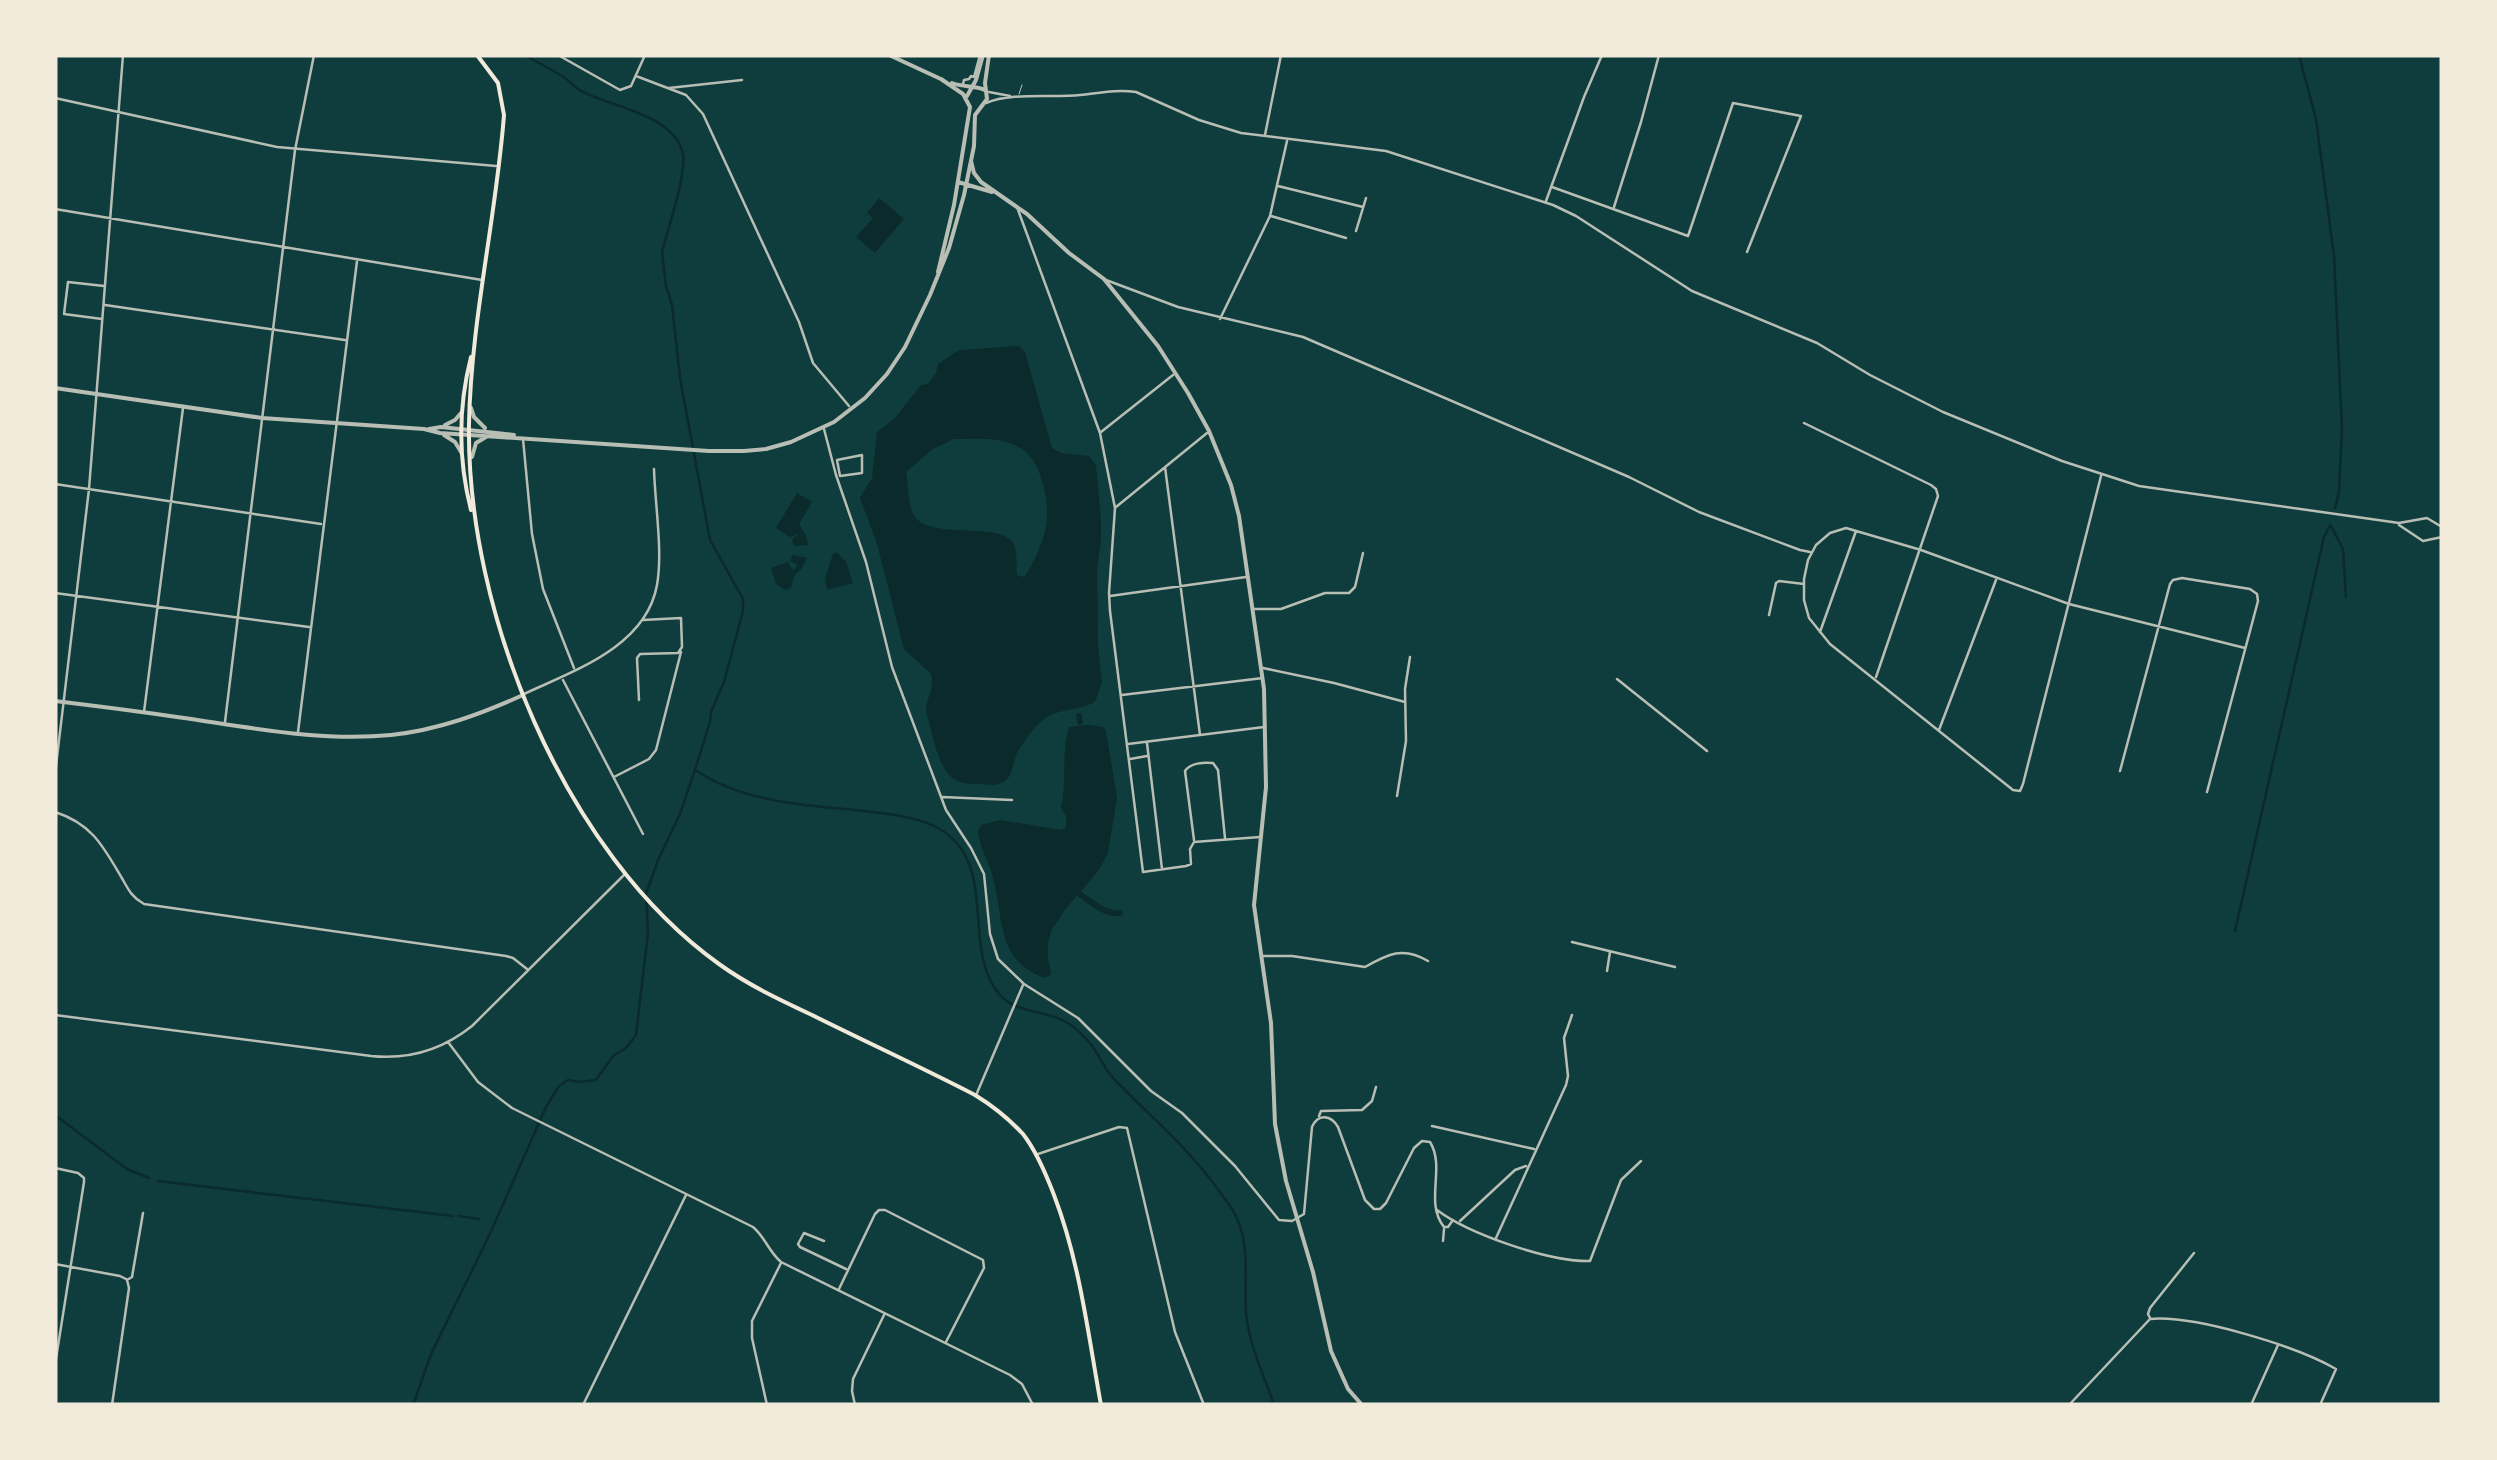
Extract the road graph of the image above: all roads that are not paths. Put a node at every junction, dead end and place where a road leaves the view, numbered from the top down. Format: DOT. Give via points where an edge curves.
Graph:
graph roads {
  1 [pos="124,55"];
  2 [pos="314,55"];
  3 [pos="558,55"];
  4 [pos="645,55"];
  5 [pos="888,55"];
  6 [pos="909,55"];
  7 [pos="984,55"];
  8 [pos="1281,55"];
  9 [pos="1602,55"];
  10 [pos="1658,55"];
  11 [pos="477,56"];
  12 [pos="906,63"];
  13 [pos="636,76"];
  14 [pos="942,79"];
  15 [pos="742,80"];
  16 [pos="963,84"];
  17 [pos="1022,84"];
  18 [pos="669,88"];
  19 [pos="972,88"];
  20 [pos="985,90"];
  21 [pos="1020,97"];
  22 [pos="55,98"];
  23 [pos="968,102"];
  24 [pos="983,105"];
  25 [pos="119,112"];
  26 [pos="1265,136"];
  27 [pos="1287,142"];
  28 [pos="294,150"];
  29 [pos="971,161"];
  30 [pos="498,166"];
  31 [pos="958,182"];
  32 [pos="967,184"];
  33 [pos="1278,186"];
  34 [pos="1552,187"];
  35 [pos="980,190"];
  36 [pos="995,193"];
  37 [pos="1366,198"];
  38 [pos="1545,203"];
  39 [pos="962,204"];
  40 [pos="1017,206"];
  41 [pos="1363,207"];
  42 [pos="1614,208"];
  43 [pos="55,210"];
  44 [pos="1270,216"];
  45 [pos="111,219"];
  46 [pos="1038,224"];
  47 [pos="1356,231"];
  48 [pos="1026,234"];
  49 [pos="1346,238"];
  50 [pos="283,247"];
  51 [pos="1746,252"];
  52 [pos="357,261"];
  53 [pos="1104,279"];
  54 [pos="482,280"];
  55 [pos="105,286"];
  56 [pos="930,295"];
  57 [pos="104,304"];
  58 [pos="1220,318"];
  59 [pos="102,319"];
  60 [pos="272,330"];
  61 [pos="346,340"];
  62 [pos="474,342"];
  63 [pos="1176,372"];
  64 [pos="55,388"];
  65 [pos="97,394"];
  66 [pos="470,399"];
  67 [pos="183,406"];
  68 [pos="852,409"];
  69 [pos="462,411"];
  70 [pos="262,418"];
  71 [pos="336,423"];
  72 [pos="1804,423"];
  73 [pos="823,428"];
  74 [pos="440,430"];
  75 [pos="460,431"];
  76 [pos="1209,431"];
  77 [pos="469,432"];
  78 [pos="1100,433"];
  79 [pos="492,434"];
  80 [pos="523,437"];
  81 [pos="461,453"];
  82 [pos="862,456"];
  83 [pos="1165,467"];
  84 [pos="654,469"];
  85 [pos="2102,475"];
  86 [pos="472,482"];
  87 [pos="55,484"];
  88 [pos="89,489"];
  89 [pos="171,502"];
  90 [pos="1115,508"];
  91 [pos="250,513"];
  92 [pos="2394,522"];
  93 [pos="324,524"];
  94 [pos="475,526"];
  95 [pos="2442,527"];
  96 [pos="1856,530"];
  97 [pos="2442,537"];
  98 [pos="1921,550"];
  99 [pos="1363,552"];
  100 [pos="1812,552"];
  101 [pos="1248,577"];
  102 [pos="1997,578"];
  103 [pos="1804,584"];
  104 [pos="1182,586"];
  105 [pos="55,592"];
  106 [pos="76,596"];
  107 [pos="1109,596"];
  108 [pos="2069,604"];
  109 [pos="158,606"];
  110 [pos="1253,609"];
  111 [pos="1768,616"];
  112 [pos="238,617"];
  113 [pos="640,621"];
  114 [pos="311,627"];
  115 [pos="2158,628"];
  116 [pos="1819,633"];
  117 [pos="2246,648"];
  118 [pos="681,651"];
  119 [pos="1410,657"];
  120 [pos="1262,668"];
  121 [pos="576,670"];
  122 [pos="561,677"];
  123 [pos="1263,678"];
  124 [pos="1618,679"];
  125 [pos="1875,679"];
  126 [pos="1194,686"];
  127 [pos="523,695"];
  128 [pos="1120,696"];
  129 [pos="639,700"];
  130 [pos="55,701"];
  131 [pos="64,702"];
  132 [pos="1405,702"];
  133 [pos="144,712"];
  134 [pos="224,724"];
  135 [pos="1266,726"];
  136 [pos="1939,730"];
  137 [pos="298,734"];
  138 [pos="1200,735"];
  139 [pos="1146,742"];
  140 [pos="1126,744"];
  141 [pos="1707,751"];
  142 [pos="1148,756"];
  143 [pos="1128,759"];
  144 [pos="2120,772"];
  145 [pos="55,774"];
  146 [pos="613,778"];
  147 [pos="2207,792"];
  148 [pos="1397,796"];
  149 [pos="941,797"];
  150 [pos="1012,800"];
  151 [pos="55,812"];
  152 [pos="642,834"];
  153 [pos="1260,836"];
  154 [pos="1225,840"];
  155 [pos="1194,842"];
  156 [pos="1162,870"];
  157 [pos="626,873"];
  158 [pos="1572,942"];
  159 [pos="1610,950"];
  160 [pos="1262,956"];
  161 [pos="1428,961"];
  162 [pos="1675,966"];
  163 [pos="527,970"];
  164 [pos="1606,971"];
  165 [pos="1024,984"];
  166 [pos="55,1014"];
  167 [pos="1572,1016"];
  168 [pos="448,1042"];
  169 [pos="1376,1087"];
  170 [pos="975,1095"];
  171 [pos="1318,1118"];
  172 [pos="1432,1126"];
  173 [pos="1536,1150"];
  174 [pos="1037,1155"];
  175 [pos="1641,1161"];
  176 [pos="1528,1166"];
  177 [pos="55,1168"];
  178 [pos="686,1194"];
  179 [pos="1434,1206"];
  180 [pos="143,1214"];
  181 [pos="1298,1219"];
  182 [pos="1453,1220"];
  183 [pos="1458,1222"];
  184 [pos="1444,1227"];
  185 [pos="1496,1240"];
  186 [pos="1443,1241"];
  187 [pos="824,1242"];
  188 [pos="2194,1253"];
  189 [pos="782,1262"];
  190 [pos="55,1264"];
  191 [pos="70,1266"];
  192 [pos="848,1270"];
  193 [pos="127,1280"];
  194 [pos="838,1291"];
  195 [pos="885,1314"];
  196 [pos="2150,1319"];
  197 [pos="946,1342"];
  198 [pos="2278,1344"];
  199 [pos="55,1366"];
  200 [pos="1361,1404"];
  201 [pos="112,1405"];
  202 [pos="583,1405"];
  203 [pos="768,1405"];
  204 [pos="855,1405"];
  205 [pos="1033,1405"];
  206 [pos="1100,1405"];
  207 [pos="1204,1405"];
  208 [pos="2068,1405"];
  209 [pos="2252,1405"];
  210 [pos="2320,1405"];
  1 -- 25 [label="street"];
  2 -- 28 [label="street"];
  3 -- 13 [label="street" via="616,89 628,88"];
  4 -- 13 [label="street"];
  5 -- 12 [label="street"];
  6 -- 12 [label="street"];
  7 -- 16 [label="street"];
  7 -- 19 [label="street"];
  7 -- 20 [label="street"];
  8 -- 26 [label="street"];
  9 -- 34 [label="street"];
  10 -- 42 [label="street"];
  11 -- 30 [label="main road" via="498,84 503,105"];
  12 -- 14 [label="street"];
  13 -- 18 [label="street"];
  14 -- 19 [label="street"];
  14 -- 23 [label="street"];
  15 -- 18 [label="street"];
  17 -- 21 [label="lane"];
  18 -- 68 [label="street" via="702,114 800,322 813,364"];
  19 -- 20 [label="street"];
  19 -- 23 [label="street"];
  20 -- 21 [label="street"];
  20 -- 24 [label="street"];
  21 -- 24 [label="street"];
  21 -- 26 [label="street" via="1126,90"];
  22 -- 25 [label="street"];
  23 -- 24 [label="street"];
  23 -- 31 [label="street"];
  24 -- 29 [label="street" via="975,115"];
  25 -- 28 [label="street"];
  25 -- 45 [label="street"];
  26 -- 27 [label="street"];
  27 -- 33 [label="street"];
  27 -- 38 [label="street" via="1386,151"];
  28 -- 30 [label="street"];
  28 -- 50 [label="street"];
  29 -- 32 [label="street"];
  29 -- 36 [label="street" via="978,179"];
  30 -- 54 [label="main road"];
  31 -- 32 [label="street"];
  31 -- 56 [label="street"];
  32 -- 35 [label="street"];
  32 -- 39 [label="street"];
  33 -- 41 [label="street"];
  33 -- 44 [label="street"];
  34 -- 38 [label="street"];
  34 -- 42 [label="street"];
  35 -- 36 [label="street"];
  35 -- 39 [label="street"];
  36 -- 40 [label="street"];
  37 -- 41 [label="street"];
  38 -- 85 [label="street" via="1692,290 1817,343 1968,424"];
  39 -- 56 [label="street"];
  40 -- 46 [label="street"];
  40 -- 48 [label="street"];
  41 -- 47 [label="street"];
  42 -- 51 [label="street" via="1688,236 1733,103 1801,116"];
  43 -- 45 [label="street"];
  44 -- 49 [label="street"];
  44 -- 58 [label="street"];
  45 -- 50 [label="street"];
  45 -- 55 [label="street"];
  46 -- 48 [label="street"];
  46 -- 53 [label="street"];
  48 -- 78 [label="street"];
  50 -- 52 [label="street"];
  50 -- 60 [label="street"];
  52 -- 54 [label="street"];
  52 -- 61 [label="street"];
  53 -- 58 [label="street"];
  53 -- 63 [label="street"];
  54 -- 62 [label="main road"];
  55 -- 57 [label="street"];
  55 -- 59 [label="street" via="68,282 64,314"];
  56 -- 68 [label="street" via="896,361"];
  57 -- 59 [label="street"];
  57 -- 60 [label="street"];
  58 -- 100 [label="street" via="1303,338 1699,512"];
  59 -- 65 [label="street"];
  60 -- 61 [label="street"];
  60 -- 70 [label="street"];
  61 -- 71 [label="street"];
  62 -- 66 [label="main road"];
  62 -- 69 [label="main road"];
  63 -- 76 [label="street"];
  63 -- 78 [label="street"];
  64 -- 65 [label="street"];
  65 -- 67 [label="street"];
  65 -- 88 [label="street"];
  66 -- 77 [label="main road"];
  66 -- 79 [label="street" via="479,424"];
  67 -- 70 [label="street"];
  67 -- 89 [label="street"];
  68 -- 73 [label="street"];
  69 -- 74 [label="street"];
  69 -- 75 [label="main road"];
  70 -- 71 [label="street"];
  70 -- 91 [label="street"];
  71 -- 74 [label="street"];
  71 -- 93 [label="street"];
  72 -- 98 [label="street" via="1936,489"];
  73 -- 80 [label="street" via="766,449 709,451"];
  73 -- 149 [label="street" via="892,667"];
  74 -- 75 [label="street"];
  74 -- 81 [label="street"];
  75 -- 77 [label="street"];
  75 -- 81 [label="main road"];
  76 -- 83 [label="street"];
  76 -- 101 [label="street" via="1235,496"];
  77 -- 79 [label="street"];
  77 -- 86 [label="main road"];
  78 -- 90 [label="street"];
  79 -- 80 [label="street"];
  79 -- 86 [label="street" via="474,448"];
  80 -- 121 [label="street" via="542,590"];
  81 -- 94 [label="main road"];
  82 -- 82 [label="street" via="862,473 840,476 836,460"];
  83 -- 90 [label="street"];
  83 -- 104 [label="street"];
  84 -- 113 [label="street" via="658,572"];
  85 -- 92 [label="street"];
  85 -- 108 [label="street"];
  86 -- 94 [label="main road"];
  87 -- 88 [label="street"];
  88 -- 89 [label="street"];
  88 -- 106 [label="street"];
  89 -- 91 [label="street"];
  89 -- 109 [label="street"];
  90 -- 107 [label="street"];
  91 -- 93 [label="street"];
  91 -- 112 [label="street"];
  92 -- 95 [label="street" via="2427,518"];
  92 -- 97 [label="street" via="2423,541"];
  93 -- 114 [label="street"];
  94 -- 127 [label="main road"];
  96 -- 98 [label="street"];
  96 -- 100 [label="street" via="1830,532"];
  96 -- 116 [label="street"];
  98 -- 102 [label="street"];
  98 -- 125 [label="street"];
  99 -- 110 [label="street" via="1350,593"];
  100 -- 103 [label="street"];
  101 -- 104 [label="street"];
  101 -- 110 [label="street"];
  102 -- 108 [label="street"];
  102 -- 136 [label="street"];
  103 -- 111 [label="street" via="1776,583"];
  103 -- 116 [label="street" via="1806,609"];
  104 -- 107 [label="street"];
  104 -- 126 [label="street"];
  105 -- 106 [label="street"];
  106 -- 109 [label="street"];
  106 -- 131 [label="street"];
  107 -- 128 [label="street"];
  108 -- 115 [label="street"];
  108 -- 136 [label="street" via="2020,791"];
  109 -- 112 [label="street"];
  109 -- 133 [label="street"];
  110 -- 120 [label="street"];
  112 -- 114 [label="street"];
  112 -- 134 [label="street"];
  113 -- 118 [label="street" via="680,618"];
  113 -- 121 [label="street" via="616,646"];
  114 -- 137 [label="street"];
  115 -- 117 [label="street"];
  115 -- 117 [label="street" via="2173,580 2250,589 2258,600"];
  115 -- 144 [label="street"];
  116 -- 125 [label="street"];
  117 -- 147 [label="street"];
  118 -- 129 [label="street" via="640,654"];
  118 -- 146 [label="street" via="656,750"];
  119 -- 132 [label="street"];
  120 -- 123 [label="street"];
  120 -- 132 [label="street"];
  121 -- 122 [label="street"];
  122 -- 127 [label="street"];
  122 -- 146 [label="street"];
  123 -- 126 [label="street"];
  123 -- 135 [label="street"];
  124 -- 141 [label="street"];
  125 -- 136 [label="street"];
  126 -- 128 [label="street"];
  126 -- 138 [label="street"];
  127 -- 137 [label="street" via="406,733"];
  127 -- 157 [label="main road" via="573,796"];
  128 -- 140 [label="street"];
  130 -- 131 [label="street"];
  131 -- 133 [label="street"];
  131 -- 145 [label="street"];
  132 -- 148 [label="street"];
  133 -- 134 [label="street"];
  134 -- 137 [label="street"];
  135 -- 138 [label="street"];
  135 -- 153 [label="street"];
  138 -- 139 [label="street"];
  139 -- 140 [label="street"];
  139 -- 142 [label="street"];
  140 -- 143 [label="street"];
  142 -- 143 [label="street"];
  142 -- 156 [label="street"];
  143 -- 156 [label="street" via="1143,872"];
  146 -- 152 [label="street"];
  149 -- 150 [label="street"];
  149 -- 165 [label="street" via="984,874 993,948"];
  151 -- 163 [label="street" via="89,829 144,904 506,956"];
  153 -- 154 [label="street"];
  153 -- 160 [label="street" via="1254,905"];
  154 -- 155 [label="street"];
  154 -- 155 [label="street" via="1218,770 1207,763 1185,771"];
  155 -- 156 [label="street" via="1191,864"];
  157 -- 163 [label="street"];
  157 -- 170 [label="main road" via="659,913 742,980"];
  158 -- 159 [label="street"];
  159 -- 162 [label="street"];
  159 -- 164 [label="street"];
  160 -- 161 [label="street" via="1365,967 1400,953"];
  160 -- 181 [label="street" via="1275,1124"];
  163 -- 168 [label="street"];
  165 -- 170 [label="street"];
  165 -- 181 [label="street" via="1078,1018 1137,1079 1182,1112 1275,1218"];
  166 -- 168 [label="street" via="381,1057 418,1054"];
  167 -- 173 [label="street" via="1564,1038 1566,1085"];
  168 -- 178 [label="street" via="468,1071 512,1108"];
  169 -- 171 [label="street" via="1362,1110 1322,1111"];
  170 -- 174 [label="main road" via="1012,1123"];
  171 -- 179 [label="street" via="1338,1127 1374,1209 1386,1203 1414,1148 1430,1142"];
  171 -- 181 [label="street"];
  172 -- 173 [label="street"];
  173 -- 176 [label="street"];
  174 -- 206 [label="main road" via="1073,1251"];
  174 -- 207 [label="street" via="1119,1126 1129,1132 1175,1332"];
  175 -- 185 [label="street" via="1620,1180 1590,1261"];
  176 -- 183 [label="street"];
  176 -- 185 [label="street"];
  177 -- 191 [label="street" via="82,1174 84,1182"];
  178 -- 189 [label="street" via="753,1227"];
  178 -- 202 [label="street"];
  179 -- 182 [label="street"];
  179 -- 184 [label="street"];
  180 -- 193 [label="street"];
  181 -- 200 [label="street" via="1331,1351"];
  182 -- 183 [label="street"];
  182 -- 184 [label="street"];
  183 -- 185 [label="street"];
  184 -- 186 [label="street"];
  187 -- 192 [label="street" via="808,1233 798,1244"];
  188 -- 196 [label="street" via="2150,1308"];
  189 -- 194 [label="street"];
  189 -- 203 [label="street" via="752,1321"];
  190 -- 191 [label="street"];
  191 -- 193 [label="street"];
  191 -- 199 [label="street"];
  192 -- 194 [label="street"];
  192 -- 197 [label="street" via="878,1210 980,1256 984,1268"];
  193 -- 201 [label="street"];
  194 -- 195 [label="street"];
  195 -- 197 [label="street"];
  195 -- 204 [label="street" via="853,1379"];
  196 -- 198 [label="street"];
  196 -- 208 [label="street"];
  197 -- 205 [label="street" via="1010,1374"];
  198 -- 209 [label="street"];
  198 -- 210 [label="street" via="2336,1369"];
}
